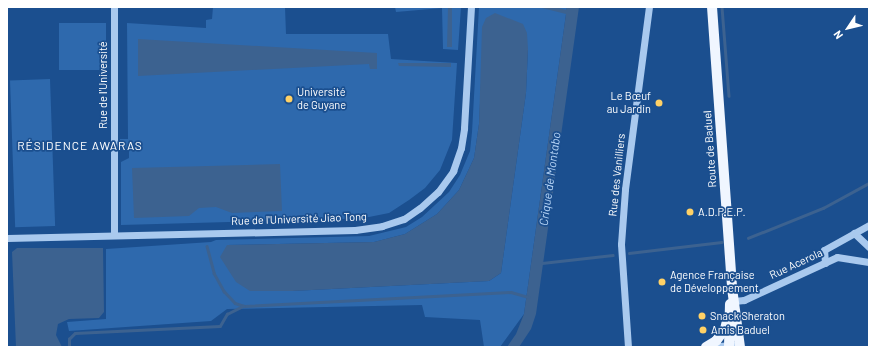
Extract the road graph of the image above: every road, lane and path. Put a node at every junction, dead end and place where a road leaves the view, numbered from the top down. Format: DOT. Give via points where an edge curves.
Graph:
graph roads {
  1 [pos="114,7"];
  2 [pos="471,7"];
  3 [pos="649,7"];
  4 [pos="712,7"];
  5 [pos="869,225"];
  6 [pos="854,234"];
  7 [pos="114,235"];
  8 [pos="7,238"];
  9 [pos="869,247"];
  10 [pos="869,262"];
  11 [pos="826,263"];
  12 [pos="732,288"];
  13 [pos="734,301"];
  14 [pos="729,315"];
  15 [pos="729,346"];
  16 [pos="740,346"];
  17 [pos="628,347"];
  18 [pos="706,347"];
  1 -- 7 [label="street, Rue de l'Université"];
  2 -- 7 [label="street, Rue de l'Université Jiao Tong" via="461,148 442,187 404,219 382,226 355,230"];
  3 -- 17 [label="street, Rue des Vanilliers" via="625,189 621,244"];
  4 -- 12 [label="main road, Route de Baduel"];
  5 -- 6 [label="street"];
  6 -- 9 [label="street"];
  6 -- 11 [label="street" via="824,250"];
  7 -- 8 [label="street, Rue de l'Université Jiao Tong"];
  10 -- 11 [label="street, Rue Acerola" via="837,257"];
  11 -- 13 [label="street, Rue Acerola" via="744,300"];
  12 -- 13 [label="main road, Route de Baduel"];
  12 -- 14 [label="main road, Route de Baduel"];
  13 -- 16 [label="main road, Route de Baduel"];
  14 -- 15 [label="main road, Route de Baduel"];
  14 -- 18 [label="main road" via="725,329 716,341"];
  15 -- 16 [label="street"];
  15 -- 18 [label="street"];
}
